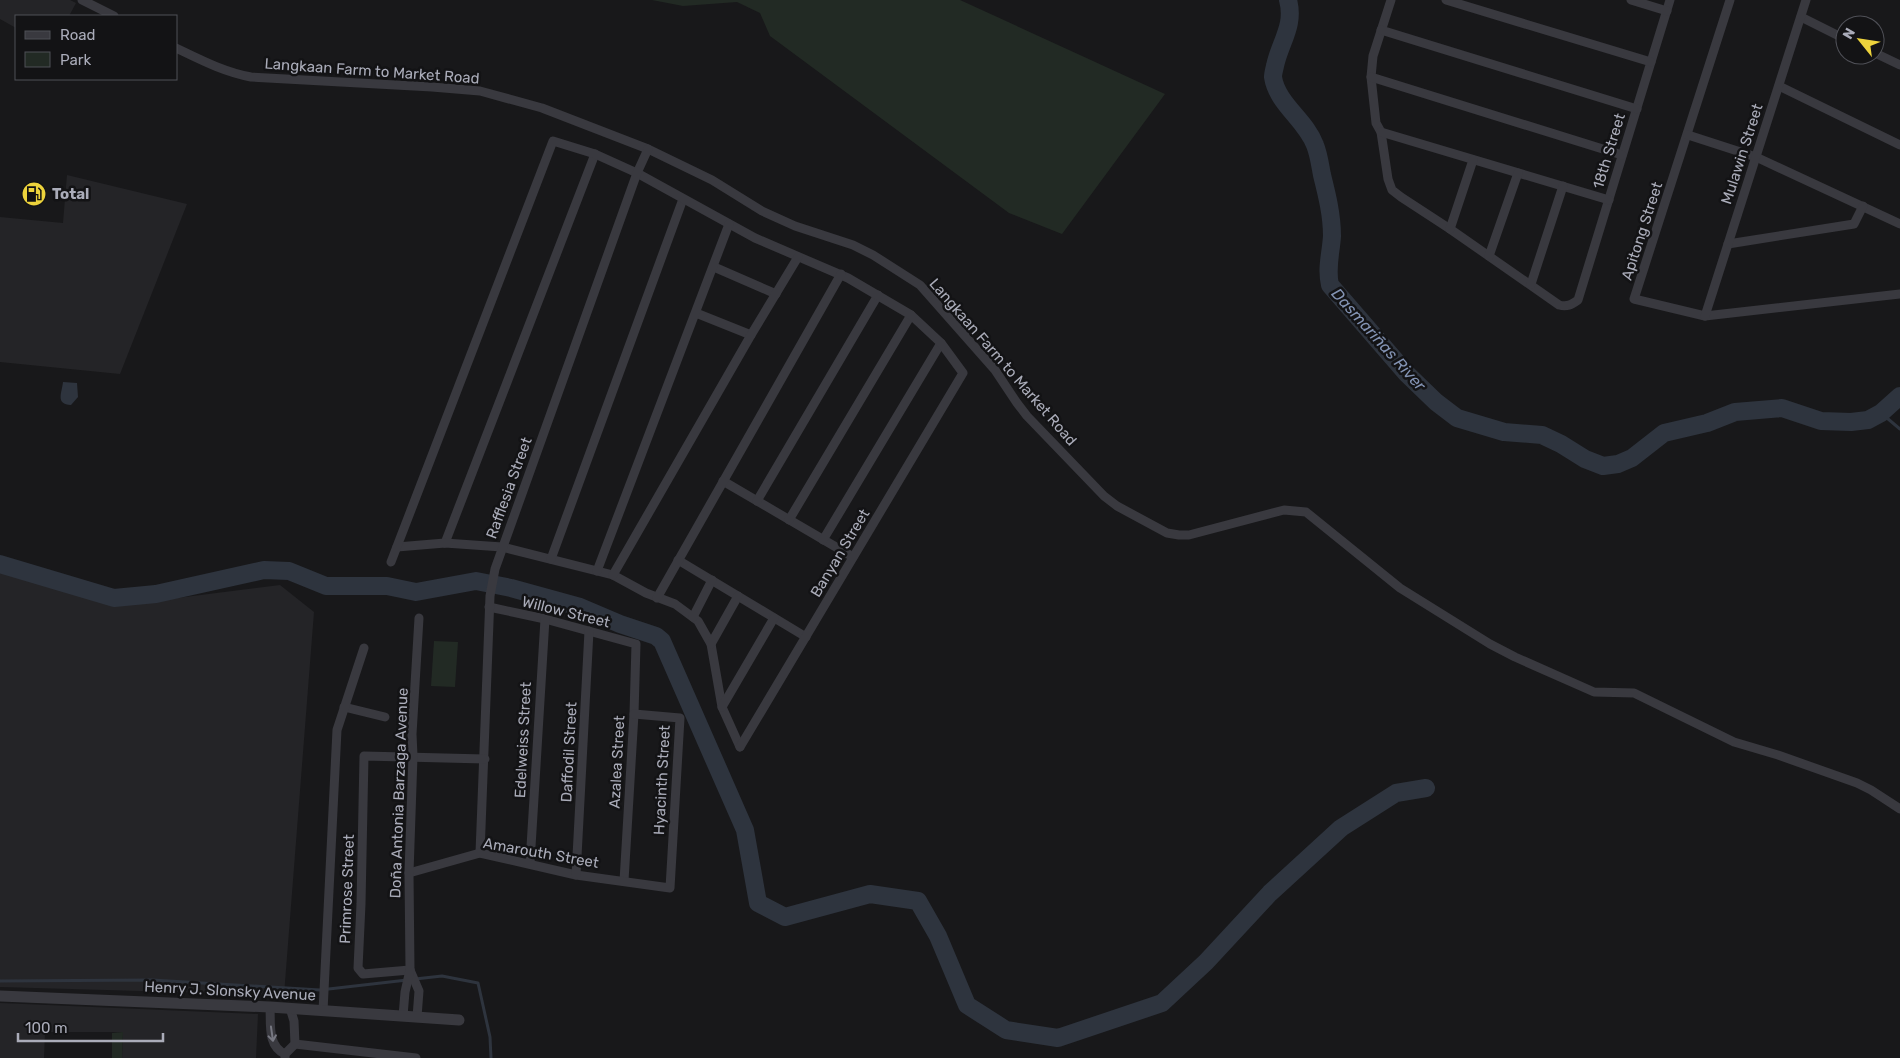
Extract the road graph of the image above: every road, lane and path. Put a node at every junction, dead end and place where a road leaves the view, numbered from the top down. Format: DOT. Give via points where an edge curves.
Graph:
graph roads {
  1 [pos="82,0"];
  2 [pos="1391,0"];
  3 [pos="1446,0"];
  4 [pos="1631,0"];
  5 [pos="1670,0"];
  6 [pos="1730,0"];
  7 [pos="1806,0"];
  8 [pos="1667,11"];
  9 [pos="112,15"];
  10 [pos="1801,18"];
  11 [pos="1381,30"];
  12 [pos="1835,34"];
  13 [pos="178,49"];
  14 [pos="1885,58"];
  15 [pos="1651,62"];
  16 [pos="1900,65"];
  17 [pos="1371,77"];
  18 [pos="1778,86"];
  19 [pos="1637,109"];
  20 [pos="1381,132"];
  21 [pos="1688,136"];
  22 [pos="1900,145"];
  23 [pos="648,149"];
  24 [pos="595,154"];
  25 [pos="1622,155"];
  26 [pos="1756,157"];
  27 [pos="1473,160"];
  28 [pos="637,173"];
  29 [pos="1518,173"];
  30 [pos="1563,186"];
  31 [pos="684,199"];
  32 [pos="1609,200"];
  33 [pos="1863,206"];
  34 [pos="729,224"];
  35 [pos="1900,224"];
  36 [pos="1450,229"];
  37 [pos="1728,244"];
  38 [pos="1489,256"];
  39 [pos="798,257"];
  40 [pos="714,267"];
  41 [pos="841,274"];
  42 [pos="1531,284"];
  43 [pos="776,294"];
  44 [pos="1900,294"];
  45 [pos="878,295"];
  46 [pos="696,312"];
  47 [pos="911,316"];
  48 [pos="1705,316"];
  49 [pos="751,335"];
  50 [pos="941,343"];
  51 [pos="723,482"];
  52 [pos="757,501"];
  53 [pos="789,520"];
  54 [pos="823,540"];
  55 [pos="445,543"];
  56 [pos="396,547"];
  57 [pos="502,547"];
  58 [pos="853,557"];
  59 [pos="550,559"];
  60 [pos="678,560"];
  61 [pos="391,562"];
  62 [pos="597,571"];
  63 [pos="613,576"];
  64 [pos="712,580"];
  65 [pos="738,596"];
  66 [pos="656,598"];
  67 [pos="489,607"];
  68 [pos="693,616"];
  69 [pos="419,618"];
  70 [pos="774,618"];
  71 [pos="545,619"];
  72 [pos="589,631"];
  73 [pos="806,637"];
  74 [pos="636,644"];
  75 [pos="711,644"];
  76 [pos="364,648"];
  77 [pos="344,707"];
  78 [pos="722,707"];
  79 [pos="634,714"];
  80 [pos="385,717"];
  81 [pos="413,756"];
  82 [pos="485,759"];
  83 [pos="1900,809"];
  84 [pos="480,853"];
  85 [pos="530,863"];
  86 [pos="409,872"];
  87 [pos="576,874"];
  88 [pos="624,881"];
  89 [pos="670,888"];
  90 [pos="410,970"];
  91 [pos="0,996"];
  92 [pos="270,1007"];
  93 [pos="290,1008"];
  94 [pos="323,1011"];
  95 [pos="404,1016"];
  96 [pos="417,1017"];
  97 [pos="459,1020"];
  98 [pos="295,1044"];
  99 [pos="332,1048"];
  100 [pos="285,1056"];
  101 [pos="375,1056"];
  102 [pos="332,1058"];
  103 [pos="416,1058"];
  1 -- 9 [label="street"];
  2 -- 11 [label="street"];
  3 -- 15 [label="street"];
  4 -- 8 [label="street"];
  5 -- 8 [label="street, 18th Street"];
  6 -- 21 [label="street, Apitong Street"];
  7 -- 10 [label="street, Mulawin Street"];
  8 -- 15 [label="street, 18th Street"];
  10 -- 12 [label="street"];
  10 -- 18 [label="street, Mulawin Street"];
  11 -- 17 [label="street"];
  11 -- 19 [label="street"];
  13 -- 23 [label="street, Langkaan Farm to Market Road" via="219,68 251,77 480,91 542,108"];
  14 -- 16 [label="street"];
  15 -- 19 [label="street, 18th Street"];
  17 -- 20 [label="street" via="1376,123"];
  17 -- 25 [label="street"];
  18 -- 22 [label="street"];
  18 -- 26 [label="street, Mulawin Street"];
  19 -- 25 [label="street, 18th Street"];
  20 -- 27 [label="street"];
  20 -- 36 [label="street" via="1392,190"];
  21 -- 26 [label="street"];
  21 -- 48 [label="street, Apitong Street" via="1634,299"];
  23 -- 28 [label="street, Rafflesia Street"];
  23 -- 83 [label="street, Langkaan Farm to Market Road" via="712,180 762,211 795,226 853,245 920,285 995,370 1028,416 1104,496 1167,533 1189,535 1284,510 1306,512 1400,588 1515,657 1594,692 1634,693 1734,742 1857,783"];
  24 -- 28 [label="street"];
  24 -- 55 [label="street"];
  24 -- 56 [label="street" via="553,141"];
  25 -- 32 [label="street, 18th Street"];
  26 -- 33 [label="street"];
  26 -- 37 [label="street, Mulawin Street"];
  27 -- 29 [label="street"];
  27 -- 36 [label="street"];
  28 -- 31 [label="street"];
  28 -- 57 [label="street, Rafflesia Street"];
  29 -- 30 [label="street"];
  29 -- 38 [label="street"];
  30 -- 32 [label="street"];
  30 -- 42 [label="street"];
  31 -- 34 [label="street"];
  31 -- 59 [label="street"];
  32 -- 42 [label="street, 18th Street" via="1578,300 1570,306 1559,305"];
  33 -- 35 [label="street"];
  33 -- 37 [label="street" via="1854,224"];
  34 -- 39 [label="street"];
  34 -- 40 [label="street"];
  36 -- 38 [label="street"];
  37 -- 48 [label="street, Mulawin Street"];
  38 -- 42 [label="street"];
  39 -- 41 [label="street"];
  39 -- 43 [label="street"];
  40 -- 43 [label="street"];
  40 -- 46 [label="street"];
  41 -- 45 [label="street"];
  41 -- 51 [label="street"];
  43 -- 49 [label="street"];
  44 -- 48 [label="street, Apitong Street"];
  45 -- 47 [label="street"];
  45 -- 52 [label="street"];
  46 -- 49 [label="street"];
  46 -- 62 [label="street"];
  47 -- 50 [label="street"];
  47 -- 53 [label="street"];
  49 -- 63 [label="street"];
  50 -- 54 [label="street"];
  50 -- 58 [label="street, Banyan Street" via="963,373"];
  51 -- 52 [label="street"];
  51 -- 60 [label="street"];
  52 -- 53 [label="street"];
  53 -- 54 [label="street"];
  54 -- 58 [label="street"];
  55 -- 56 [label="street"];
  55 -- 57 [label="street"];
  56 -- 61 [label="street"];
  57 -- 59 [label="street"];
  57 -- 67 [label="street, Rafflesia Street" via="494,569"];
  58 -- 73 [label="street, Banyan Street"];
  59 -- 62 [label="street"];
  60 -- 64 [label="street"];
  60 -- 66 [label="street"];
  62 -- 63 [label="street"];
  63 -- 66 [label="street"];
  64 -- 65 [label="street"];
  64 -- 68 [label="street"];
  65 -- 70 [label="street"];
  65 -- 75 [label="street"];
  66 -- 68 [label="street" via="675,604"];
  67 -- 71 [label="street, Willow Street"];
  67 -- 82 [label="street, Rafflesia Street"];
  68 -- 75 [label="street"];
  69 -- 81 [label="street, Doña Antonia Barzaga Avenue"];
  70 -- 73 [label="street"];
  70 -- 78 [label="street"];
  71 -- 72 [label="street, Willow Street"];
  71 -- 85 [label="street, Edelweiss Street"];
  72 -- 74 [label="street, Willow Street"];
  72 -- 87 [label="street, Daffodil Street"];
  73 -- 78 [label="street, Banyan Street" via="740,747"];
  74 -- 79 [label="street, Azalea Street"];
  75 -- 78 [label="street"];
  76 -- 77 [label="street"];
  77 -- 80 [label="street"];
  77 -- 94 [label="street" via="337,730"];
  79 -- 88 [label="street, Azalea Street"];
  79 -- 89 [label="street, Hyacinth Street" via="680,718"];
  81 -- 82 [label="street"];
  81 -- 86 [label="street, Doña Antonia Barzaga Avenue"];
  81 -- 90 [label="street, Primrose Street" via="364,756 358,968 363,974"];
  82 -- 84 [label="street, Rafflesia Street"];
  84 -- 85 [label="street, Amarouth Street"];
  84 -- 86 [label="street, Amarouth Street"];
  85 -- 87 [label="street, Amarouth Street"];
  86 -- 90 [label="street, Doña Antonia Barzaga Avenue"];
  87 -- 88 [label="street, Amarouth Street"];
  88 -- 89 [label="street, Amarouth Street"];
  90 -- 95 [label="street, Doña Antonia Barzaga Avenue"];
  90 -- 96 [label="street, Doña Antonia Barzaga Avenue" via="419,991"];
  91 -- 92 [label="street, Henry J. Slonsky Avenue"];
  92 -- 93 [label="street, Henry J. Slonsky Avenue"];
  92 -- 100 [label="street, one-way" via="271,1036 275,1048"];
  93 -- 94 [label="street, Henry J. Slonsky Avenue"];
  93 -- 98 [label="street"];
  94 -- 95 [label="street, Henry J. Slonsky Avenue"];
  95 -- 96 [label="street, Henry J. Slonsky Avenue"];
  96 -- 97 [label="street, Henry J. Slonsky Avenue"];
  98 -- 99 [label="street"];
  98 -- 100 [label="street"];
  99 -- 101 [label="street"];
  99 -- 102 [label="street"];
  101 -- 103 [label="street"];
}
